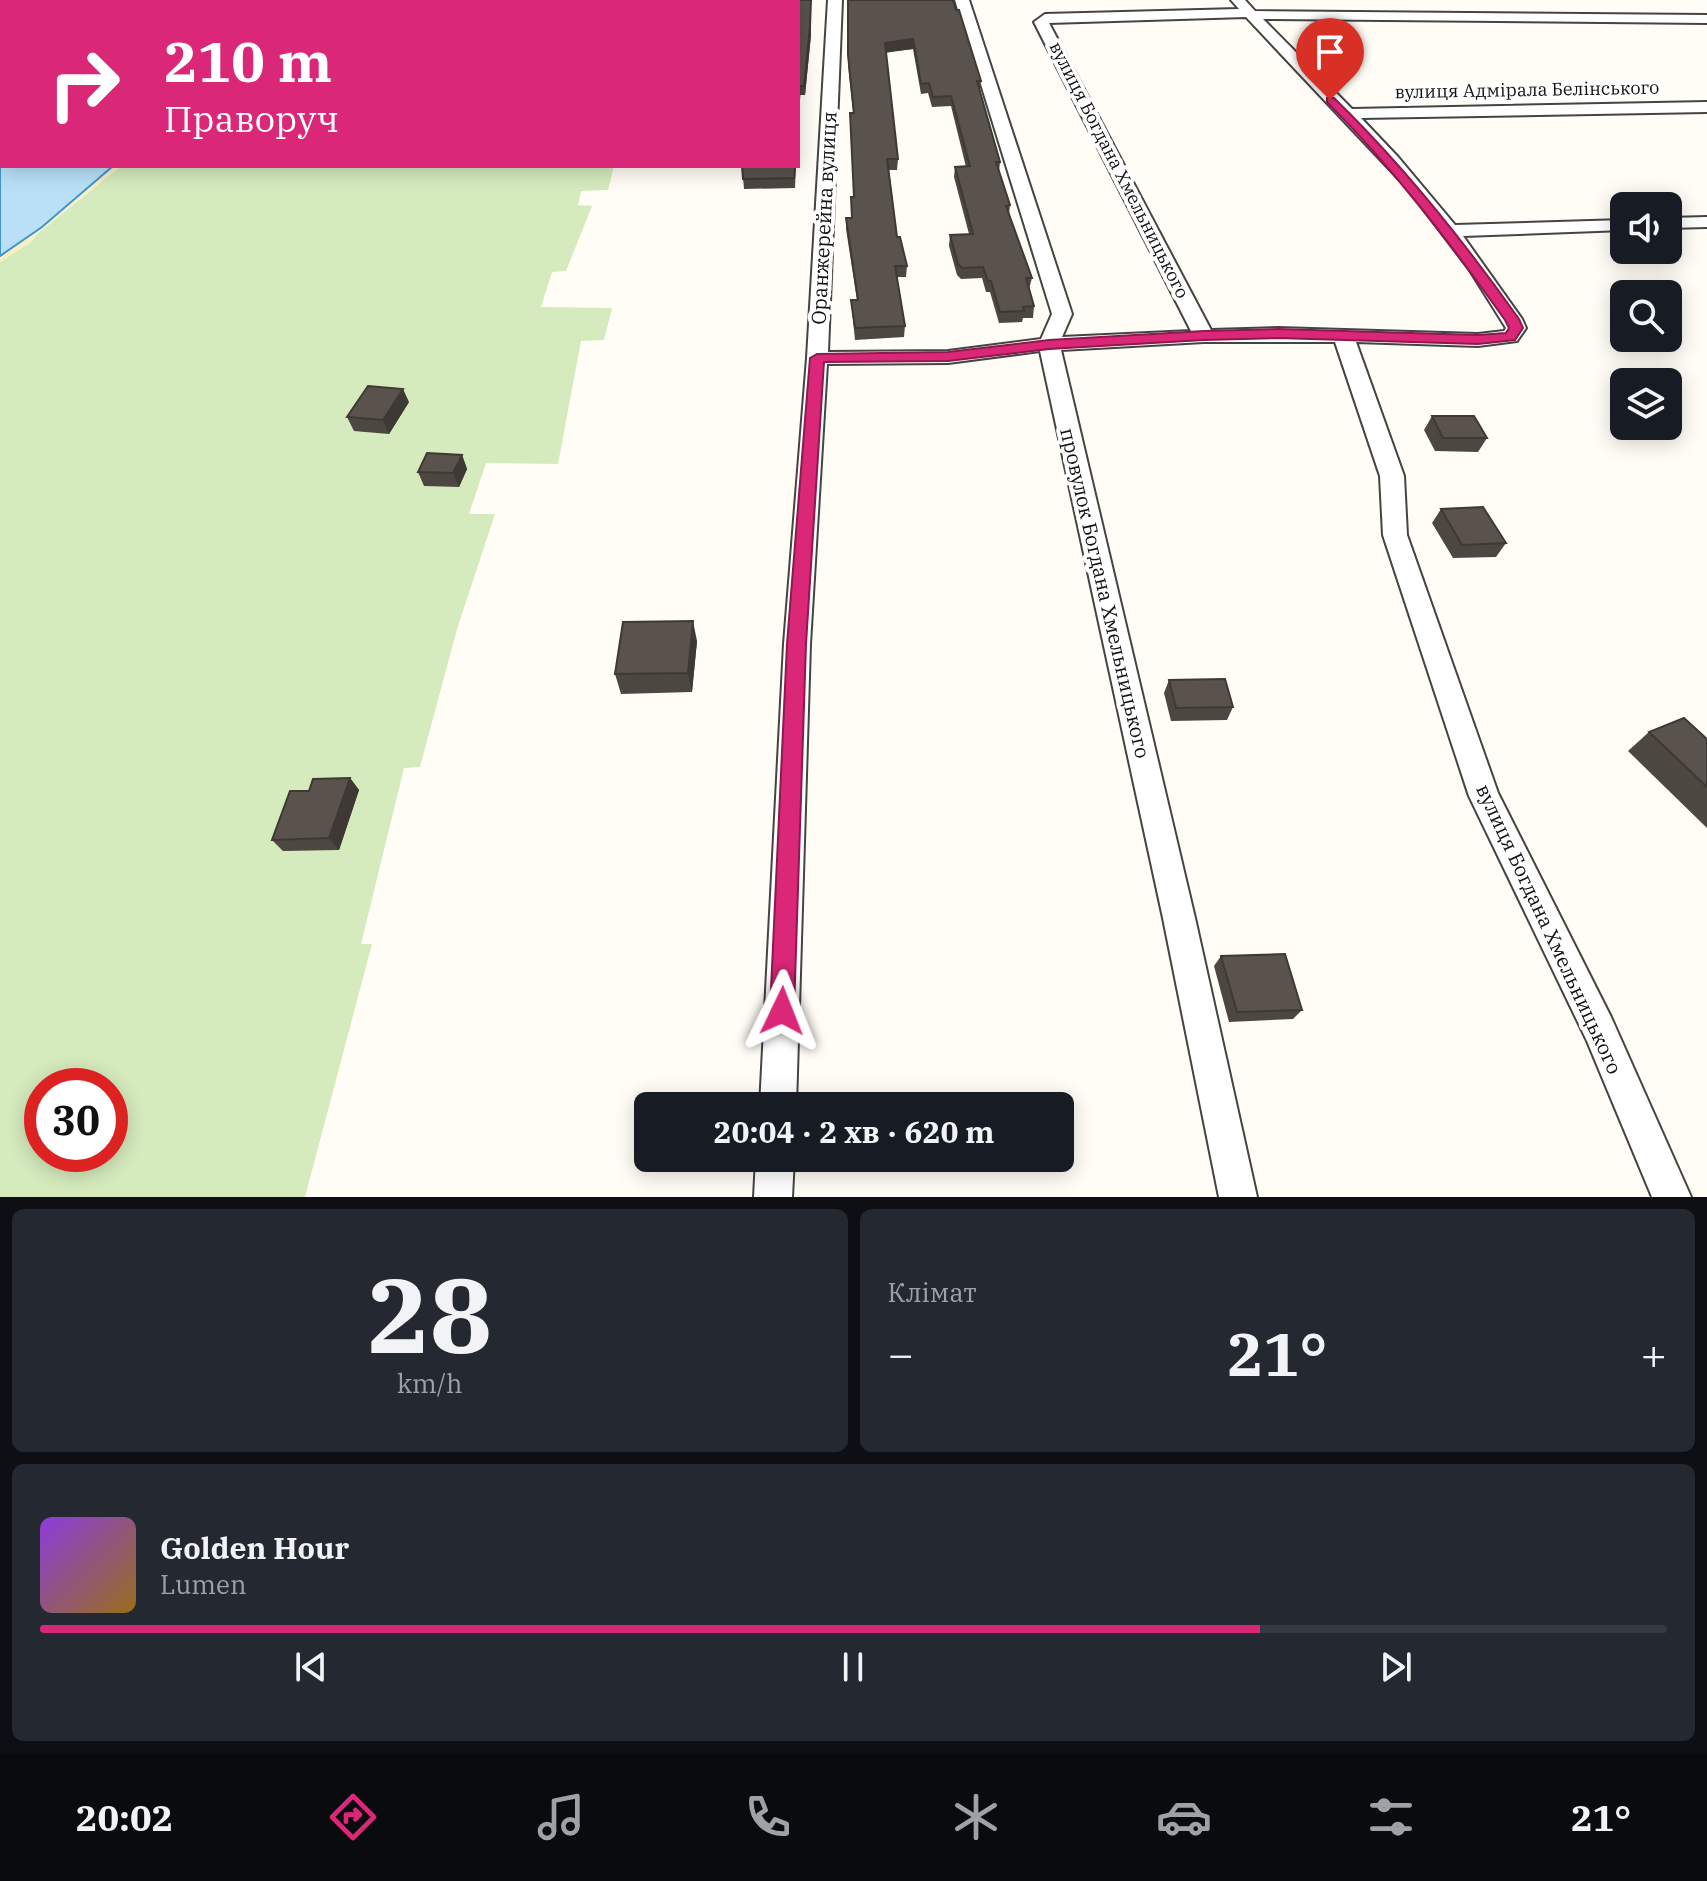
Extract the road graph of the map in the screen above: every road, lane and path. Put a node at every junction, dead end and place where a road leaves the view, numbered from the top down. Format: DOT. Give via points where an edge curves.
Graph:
graph roads {
  1 [pos="835,0"];
  2 [pos="962,0"];
  3 [pos="1246,9"];
  4 [pos="1707,19"];
  5 [pos="1707,107"];
  6 [pos="1348,114"];
  7 [pos="1707,222"];
  8 [pos="1682,223"];
  9 [pos="1610,225"];
  10 [pos="1448,231"];
  11 [pos="1204,336"];
  12 [pos="1343,336"];
  13 [pos="1049,344"];
  14 [pos="817,358"];
  15 [pos="779,1092"];
  16 [pos="774,1172"];
  17 [pos="773,1197"];
  18 [pos="1238,1197"];
  19 [pos="1672,1197"];
  1 -- 14 [label="street, Оранжерейна вулиця"];
  2 -- 13 [label="street, провулок Богдана Хмельницького" via="1062,314"];
  3 -- 4 [label="street"];
  3 -- 6 [label="street"];
  3 -- 11 [label="street, вулиця Богдана Хмельницького" via="1050,17 1041,22"];
  5 -- 6 [label="street, вулиця Адмірала Белінського"];
  6 -- 10 [label="street"];
  7 -- 8 [label="street"];
  9 -- 10 [label="street"];
  10 -- 12 [label="street" via="1516,328 1510,337"];
  11 -- 12 [label="street"];
  11 -- 13 [label="street"];
  12 -- 19 [label="street, вулиця Богдана Хмельницького" via="1392,476 1395,535 1484,796 1599,1029"];
  13 -- 14 [label="street" via="948,357"];
  13 -- 18 [label="street, провулок Богдана Хмельницького"];
  14 -- 15 [label="street, Оранжерейна вулиця" via="797,644"];
  16 -- 17 [label="street"];
}
